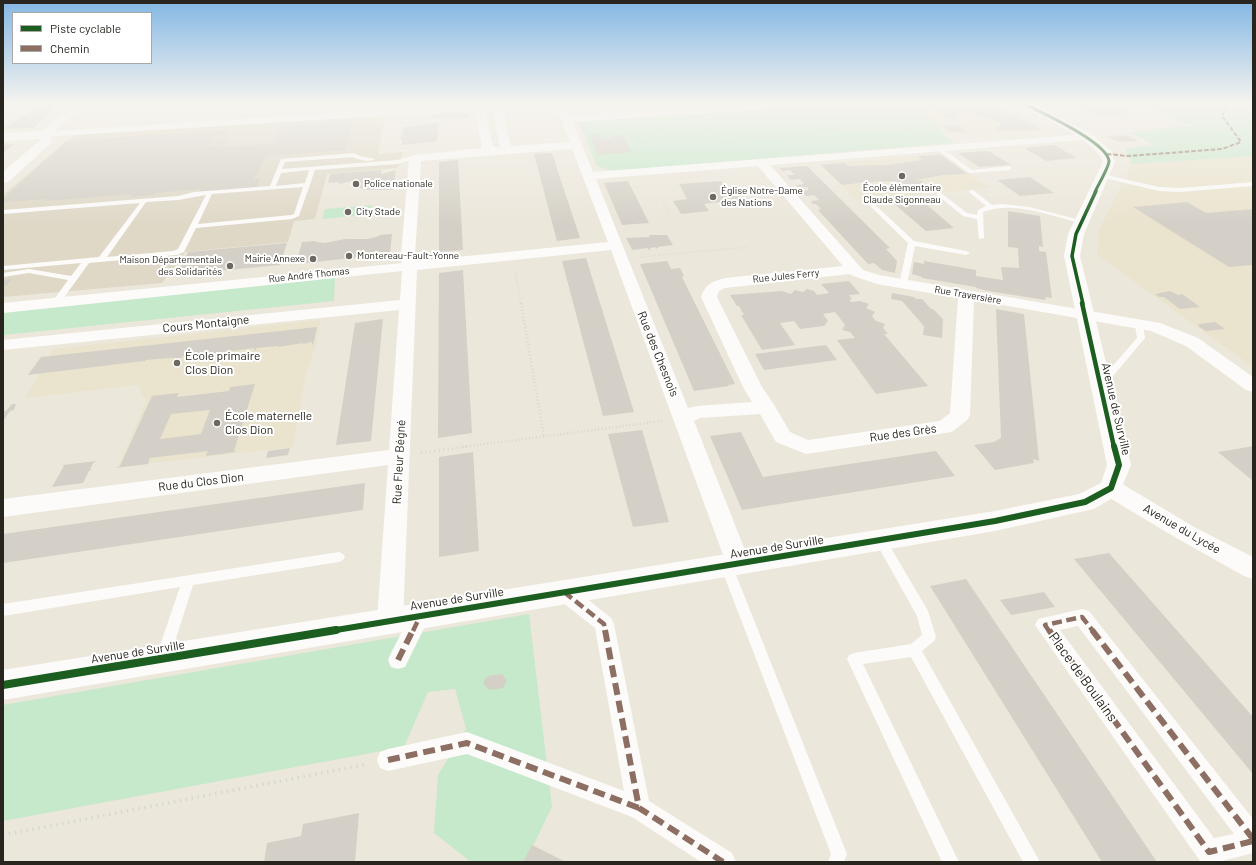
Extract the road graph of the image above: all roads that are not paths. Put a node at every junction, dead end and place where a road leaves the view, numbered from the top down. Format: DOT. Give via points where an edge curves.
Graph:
graph roads {
  1 [pos="29,144"];
  2 [pos="42,144"];
  3 [pos="487,144"];
  4 [pos="505,144"];
  5 [pos="988,144"];
  6 [pos="1096,144"];
  7 [pos="577,145"];
  8 [pos="938,148"];
  9 [pos="506,149"];
  10 [pos="488,151"];
  11 [pos="415,158"];
  12 [pos="764,159"];
  13 [pos="3,168"];
  14 [pos="313,168"];
  15 [pos="1009,168"];
  16 [pos="279,171"];
  17 [pos="589,176"];
  18 [pos="1102,176"];
  19 [pos="3,179"];
  20 [pos="1253,184"];
  21 [pos="308,185"];
  22 [pos="272,188"];
  23 [pos="971,192"];
  24 [pos="210,193"];
  25 [pos="939,194"];
  26 [pos="145,200"];
  27 [pos="869,202"];
  28 [pos="991,207"];
  29 [pos="3,212"];
  30 [pos="980,218"];
  31 [pos="1081,221"];
  32 [pos="193,226"];
  33 [pos="981,238"];
  34 [pos="912,243"];
  35 [pos="618,251"];
  36 [pos="966,252"];
  37 [pos="102,259"];
  38 [pos="87,260"];
  39 [pos="410,265"];
  40 [pos="854,269"];
  41 [pos="24,271"];
  42 [pos="4,273"];
  43 [pos="73,279"];
  44 [pos="3,282"];
  45 [pos="903,284"];
  46 [pos="966,295"];
  47 [pos="57,302"];
  48 [pos="408,304"];
  49 [pos="3,308"];
  50 [pos="1085,315"];
  51 [pos="1139,326"];
  52 [pos="3,345"];
  53 [pos="1100,386"];
  54 [pos="1253,386"];
  55 [pos="766,407"];
  56 [pos="683,418"];
  57 [pos="399,456"];
  58 [pos="1111,488"];
  59 [pos="3,508"];
  60 [pos="880,540"];
  61 [pos="339,557"];
  62 [pos="732,564"];
  63 [pos="1253,569"];
  64 [pos="188,581"];
  65 [pos="564,592"];
  66 [pos="3,610"];
  67 [pos="420,616"];
  68 [pos="390,620"];
  69 [pos="914,650"];
  70 [pos="162,658"];
  71 [pos="398,660"];
  72 [pos="3,685"];
  73 [pos="388,760"];
  74 [pos="638,808"];
  75 [pos="1253,840"];
  76 [pos="723,862"];
  77 [pos="836,862"];
  78 [pos="951,862"];
  79 [pos="1032,862"];
  1 -- 13 [label="street"];
  2 -- 19 [label="street"];
  3 -- 10 [label="street"];
  4 -- 9 [label="street"];
  5 -- 8 [label="street"];
  6 -- 18 [label="street, Avenue de Surville" via="1107,154 1109,162"];
  7 -- 9 [label="street"];
  7 -- 17 [label="street, Rue des Chesnois"];
  8 -- 12 [label="street"];
  8 -- 15 [label="lane" via="971,172"];
  9 -- 10 [label="street"];
  10 -- 11 [label="street"];
  11 -- 14 [label="lane" via="396,162"];
  11 -- 16 [label="lane" via="365,159 354,155 283,160"];
  11 -- 39 [label="street, Rue Fleur Bégné" via="408,255"];
  12 -- 17 [label="street" via="696,168"];
  12 -- 40 [label="street"];
  14 -- 16 [label="lane"];
  14 -- 21 [label="lane"];
  16 -- 22 [label="lane"];
  17 -- 35 [label="street, Rue des Chesnois"];
  18 -- 20 [label="lane" via="1159,189 1180,190"];
  18 -- 31 [label="street, Avenue de Surville"];
  21 -- 22 [label="lane"];
  21 -- 32 [label="lane" via="296,215 292,217"];
  22 -- 24 [label="lane"];
  23 -- 28 [label="lane"];
  24 -- 26 [label="lane"];
  24 -- 32 [label="lane"];
  25 -- 30 [label="lane" via="965,215"];
  26 -- 29 [label="lane"];
  26 -- 37 [label="lane"];
  27 -- 34 [label="lane"];
  28 -- 30 [label="lane" via="980,211"];
  28 -- 31 [label="lane" via="1015,206"];
  30 -- 33 [label="lane"];
  31 -- 50 [label="street, Avenue de Surville" via="1072,256"];
  32 -- 37 [label="lane" via="181,250 174,253"];
  34 -- 36 [label="lane"];
  34 -- 45 [label="lane"];
  35 -- 39 [label="street, Rue André Thomas" via="513,256"];
  35 -- 56 [label="street, Rue des Chesnois"];
  37 -- 38 [label="lane"];
  38 -- 42 [label="lane"];
  38 -- 43 [label="lane"];
  39 -- 47 [label="street, Rue André Thomas"];
  39 -- 48 [label="street, Rue Fleur Bégné"];
  40 -- 45 [label="street, Rue Traversière" via="866,276"];
  40 -- 55 [label="street, Rue Jules Ferry" via="725,283 715,285 710,290 709,297 726,333 753,389"];
  41 -- 42 [label="lane"];
  41 -- 43 [label="lane"];
  41 -- 44 [label="lane"];
  43 -- 47 [label="lane"];
  45 -- 46 [label="street, Rue Traversière"];
  46 -- 50 [label="street, Rue Traversière"];
  46 -- 55 [label="street, Rue des Grès" via="960,415 945,426 806,447 783,437"];
  47 -- 49 [label="street, Rue André Thomas"];
  48 -- 52 [label="street, Cours Montaigne"];
  48 -- 57 [label="street, Rue Fleur Bégné"];
  50 -- 51 [label="street"];
  50 -- 53 [label="street, Avenue de Surville"];
  51 -- 53 [label="lane" via="1141,338"];
  51 -- 54 [label="street" via="1154,327 1192,342"];
  53 -- 58 [label="street, Avenue de Surville" via="1119,465"];
  55 -- 56 [label="street" via="697,412"];
  56 -- 62 [label="street, Rue des Chesnois"];
  57 -- 59 [label="street, Rue du Clos Dion"];
  57 -- 68 [label="street, Rue Fleur Bégné"];
  58 -- 60 [label="street, Avenue de Surville" via="1085,502 995,521"];
  58 -- 63 [label="street, Avenue du Lycée"];
  60 -- 62 [label="street, Avenue de Surville"];
  60 -- 69 [label="lane" via="923,615 928,637"];
  61 -- 64 [label="lane"];
  62 -- 65 [label="street, Avenue de Surville"];
  62 -- 77 [label="lane" via="839,854"];
  64 -- 66 [label="lane"];
  64 -- 70 [label="lane"];
  65 -- 67 [label="street, Avenue de Surville"];
  65 -- 74 [label="street" via="604,624"];
  67 -- 68 [label="street, Avenue de Surville"];
  67 -- 71 [label="street"];
  68 -- 70 [label="street, Avenue de Surville"];
  69 -- 78 [label="lane" via="854,659"];
  69 -- 79 [label="lane"];
  70 -- 72 [label="street, Avenue de Surville"];
  73 -- 74 [label="street" via="467,743"];
  74 -- 76 [label="street"];
  75 -- 75 [label="street, Place de Boulains" via="1082,617 1045,625 1209,852"];
}
